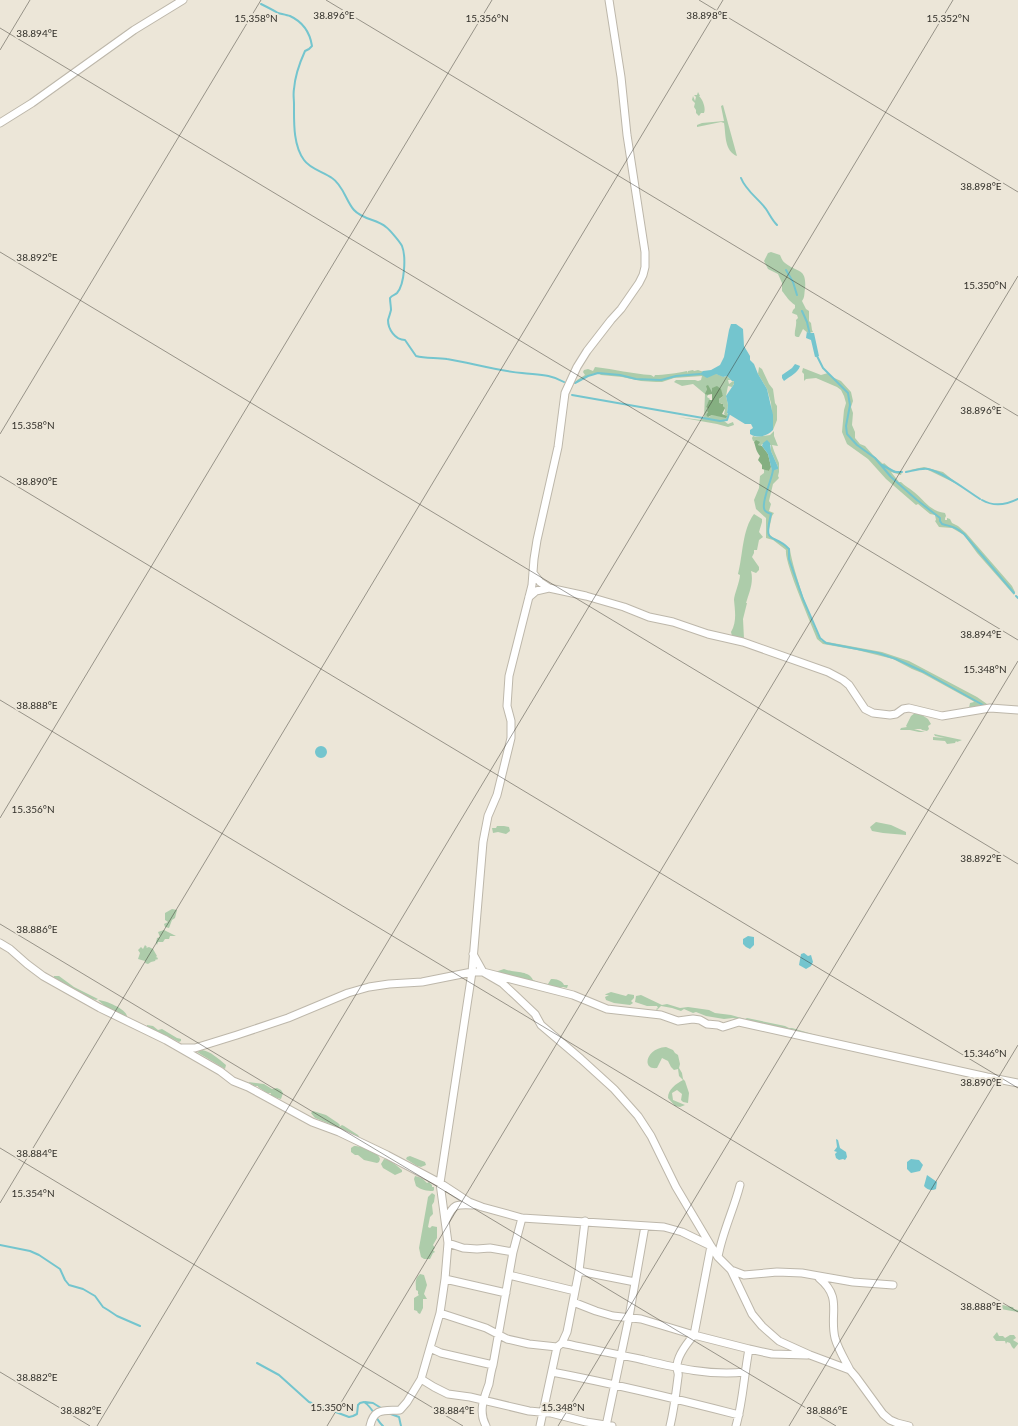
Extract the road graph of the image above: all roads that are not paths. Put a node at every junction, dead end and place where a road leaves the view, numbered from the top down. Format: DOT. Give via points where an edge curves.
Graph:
graph roads {
  1 [pos="183,0"];
  2 [pos="609,0"];
  3 [pos="0,123"];
  4 [pos="533,572"];
  5 [pos="549,588"];
  6 [pos="529,597"];
  7 [pos="1018,710"];
  8 [pos="0,943"];
  9 [pos="473,954"];
  10 [pos="472,972"];
  11 [pos="483,972"];
  12 [pos="179,1047"];
  13 [pos="1018,1083"];
  14 [pos="440,1183"];
  15 [pos="740,1185"];
  16 [pos="477,1205"];
  17 [pos="522,1218"];
  18 [pos="446,1221"];
  19 [pos="585,1221"];
  20 [pos="645,1226"];
  21 [pos="448,1243"];
  22 [pos="712,1246"];
  23 [pos="513,1252"];
  24 [pos="718,1257"];
  25 [pos="731,1270"];
  26 [pos="578,1271"];
  27 [pos="509,1275"];
  28 [pos="817,1276"];
  29 [pos="445,1279"];
  30 [pos="634,1282"];
  31 [pos="893,1285"];
  32 [pos="575,1291"];
  33 [pos="506,1293"];
  34 [pos="573,1302"];
  35 [pos="440,1313"];
  36 [pos="629,1317"];
  37 [pos="498,1334"];
  38 [pos="694,1335"];
  39 [pos="559,1345"];
  40 [pos="430,1348"];
  41 [pos="750,1350"];
  42 [pos="620,1355"];
  43 [pos="810,1355"];
  44 [pos="493,1365"];
  45 [pos="677,1368"];
  46 [pos="850,1370"];
  47 [pos="552,1372"];
  48 [pos="745,1372"];
  49 [pos="421,1379"];
  50 [pos="614,1384"];
  51 [pos="675,1398"];
  52 [pos="483,1400"];
  53 [pos="544,1413"];
  54 [pos="739,1416"];
  55 [pos="370,1426"];
  56 [pos="486,1426"];
  57 [pos="540,1426"];
  58 [pos="608,1426"];
  59 [pos="670,1426"];
  60 [pos="736,1426"];
  61 [pos="909,1426"];
  1 -- 3 [label="street" via="134,30"];
  2 -- 4 [label="street" via="645,252 645,267 632,294 587,351 565,393 558,448 537,540"];
  4 -- 5 [label="street" via="540,582"];
  4 -- 6 [label="street"];
  5 -- 6 [label="street" via="536,591"];
  5 -- 7 [label="street" via="586,596 649,617 743,642 828,672 849,684 865,709 873,713 890,715 909,708 942,716 990,708"];
  6 -- 9 [label="street" via="509,676 510,738 483,842"];
  8 -- 12 [label="street" via="43,976"];
  9 -- 10 [label="street"];
  9 -- 11 [label="street"];
  10 -- 11 [label="street"];
  10 -- 12 [label="street" via="422,982 389,984 348,993 288,1018 216,1042 195,1048"];
  10 -- 14 [label="street"];
  11 -- 13 [label="street" via="573,996 607,1009 661,1014 678,1021 700,1020 723,1027 739,1022"];
  11 -- 22 [label="street" via="502,983 515,995 535,1014 541,1025 581,1059 638,1116 651,1136 676,1187"];
  12 -- 14 [label="street" via="220,1070 233,1081"];
  14 -- 16 [label="street"];
  14 -- 18 [label="street"];
  15 -- 24 [label="street"];
  16 -- 17 [label="street"];
  16 -- 18 [label="street" via="462,1204 453,1207"];
  17 -- 19 [label="street"];
  17 -- 23 [label="street"];
  18 -- 21 [label="street"];
  19 -- 20 [label="street"];
  19 -- 26 [label="street"];
  20 -- 22 [label="street" via="664,1227 682,1232"];
  20 -- 30 [label="street"];
  21 -- 23 [label="street" via="464,1248 490,1248"];
  21 -- 29 [label="street"];
  22 -- 24 [label="street"];
  22 -- 38 [label="street"];
  23 -- 27 [label="street"];
  24 -- 25 [label="street"];
  25 -- 28 [label="street" via="744,1275 777,1272"];
  25 -- 43 [label="street" via="752,1314 762,1326 780,1341"];
  26 -- 30 [label="street"];
  26 -- 32 [label="street"];
  27 -- 32 [label="street"];
  27 -- 33 [label="street"];
  28 -- 31 [label="street"];
  28 -- 46 [label="street" via="831,1291 835,1339"];
  29 -- 33 [label="street"];
  29 -- 35 [label="street"];
  30 -- 36 [label="street"];
  32 -- 34 [label="street"];
  33 -- 37 [label="street"];
  34 -- 36 [label="street" via="596,1312"];
  34 -- 39 [label="street" via="567,1332"];
  35 -- 37 [label="street"];
  35 -- 40 [label="street"];
  36 -- 38 [label="street" via="641,1318"];
  36 -- 42 [label="street"];
  37 -- 39 [label="street" via="529,1344"];
  37 -- 44 [label="street"];
  38 -- 41 [label="street"];
  38 -- 45 [label="street" via="681,1354"];
  39 -- 42 [label="street"];
  39 -- 47 [label="street"];
  40 -- 44 [label="street"];
  40 -- 49 [label="street"];
  41 -- 43 [label="street" via="772,1354"];
  41 -- 48 [label="street"];
  42 -- 45 [label="street"];
  42 -- 50 [label="street"];
  43 -- 46 [label="street"];
  44 -- 52 [label="street"];
  45 -- 48 [label="street" via="730,1374"];
  45 -- 51 [label="street"];
  46 -- 61 [label="street" via="883,1414 890,1420"];
  47 -- 50 [label="street"];
  47 -- 53 [label="street"];
  48 -- 54 [label="street"];
  49 -- 52 [label="street" via="448,1394"];
  49 -- 55 [label="street" via="400,1410 387,1410 375,1414"];
  50 -- 51 [label="street"];
  50 -- 58 [label="street"];
  51 -- 54 [label="street"];
  51 -- 59 [label="street"];
  52 -- 53 [label="street"];
  52 -- 56 [label="street" via="483,1418"];
  53 -- 57 [label="street"];
  53 -- 58 [label="street"];
  54 -- 60 [label="street"];
}
